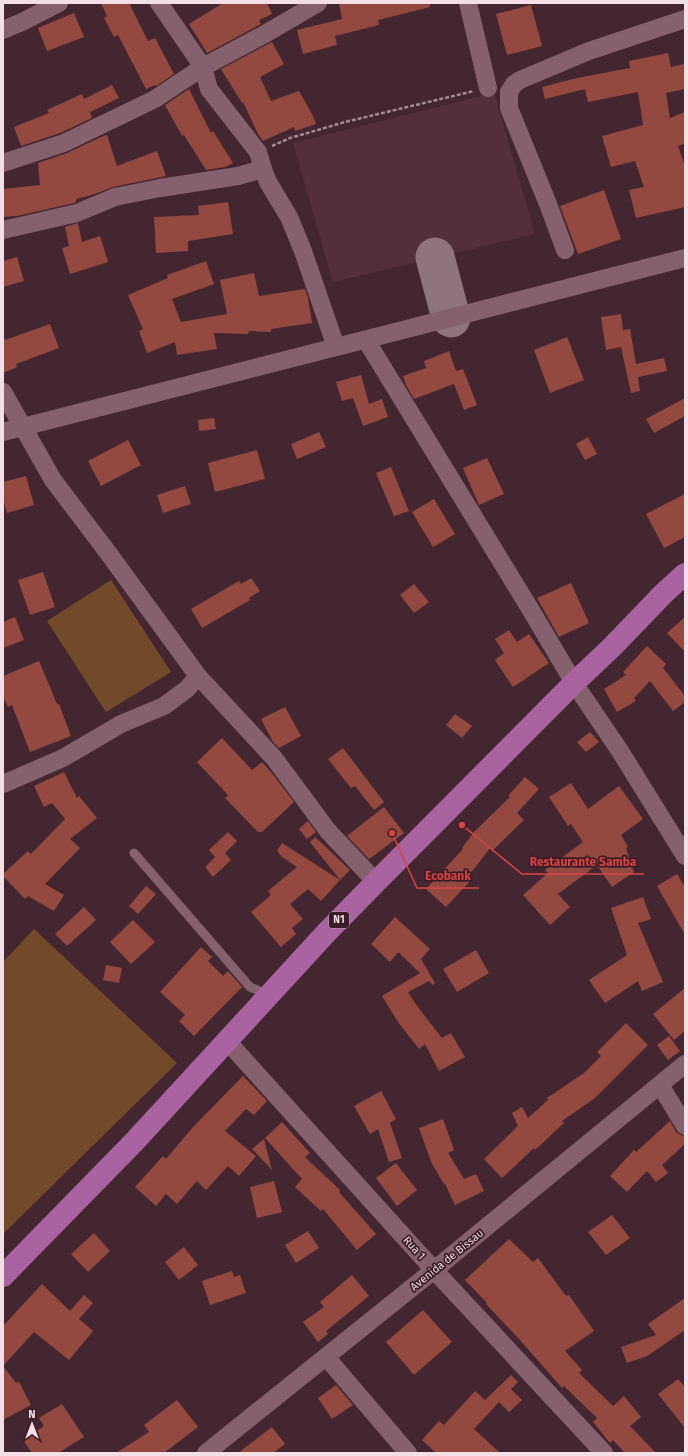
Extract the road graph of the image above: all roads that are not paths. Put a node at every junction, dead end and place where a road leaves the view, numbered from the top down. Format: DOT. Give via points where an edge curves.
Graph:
graph roads {
  1 [pos="59,3"];
  2 [pos="159,3"];
  3 [pos="318,3"];
  4 [pos="468,3"];
  5 [pos="685,19"];
  6 [pos="3,30"];
  7 [pos="203,67"];
  8 [pos="488,88"];
  9 [pos="260,161"];
  10 [pos="3,163"];
  11 [pos="3,230"];
  12 [pos="565,250"];
  13 [pos="685,258"];
  14 [pos="366,340"];
  15 [pos="336,347"];
  16 [pos="3,392"];
  17 [pos="23,428"];
  18 [pos="3,432"];
  19 [pos="685,574"];
  20 [pos="198,676"];
  21 [pos="574,683"];
  22 [pos="3,784"];
  23 [pos="134,853"];
  24 [pos="685,856"];
  25 [pos="376,882"];
  26 [pos="270,995"];
  27 [pos="227,1041"];
  28 [pos="685,1064"];
  29 [pos="660,1085"];
  30 [pos="685,1126"];
  31 [pos="434,1270"];
  32 [pos="3,1276"];
  33 [pos="326,1356"];
  34 [pos="206,1453"];
  35 [pos="408,1453"];
  36 [pos="604,1453"];
  1 -- 6 [label="street"];
  2 -- 7 [label="street"];
  3 -- 7 [label="street"];
  4 -- 8 [label="street"];
  5 -- 12 [label="street" via="589,51 527,76 514,84 509,92 509,108"];
  7 -- 9 [label="street" via="209,89"];
  7 -- 10 [label="street" via="155,99 64,143"];
  9 -- 11 [label="street" via="238,176 115,197 77,213"];
  9 -- 15 [label="street" via="300,244"];
  13 -- 14 [label="street"];
  14 -- 15 [label="street"];
  14 -- 21 [label="street"];
  15 -- 17 [label="street"];
  16 -- 17 [label="street"];
  17 -- 18 [label="street"];
  17 -- 20 [label="street" via="53,480"];
  19 -- 21 [label="main road, N1"];
  20 -- 22 [label="street" via="187,689 164,706 120,724 63,758"];
  20 -- 25 [label="street" via="269,752 328,831"];
  21 -- 24 [label="street"];
  21 -- 25 [label="main road, N1"];
  23 -- 26 [label="lane" via="250,987"];
  25 -- 26 [label="main road, N1"];
  26 -- 27 [label="main road, N1"];
  27 -- 31 [label="street, Rua 1"];
  27 -- 32 [label="main road, N1" via="134,1142"];
  28 -- 29 [label="street, Avenida de Bissau"];
  29 -- 30 [label="street"];
  29 -- 31 [label="street, Avenida de Bissau"];
  31 -- 33 [label="street, Avenida de Bissau"];
  31 -- 36 [label="street, Rua 1"];
  33 -- 34 [label="street, Avenida de Bissau"];
  33 -- 35 [label="street"];
}
